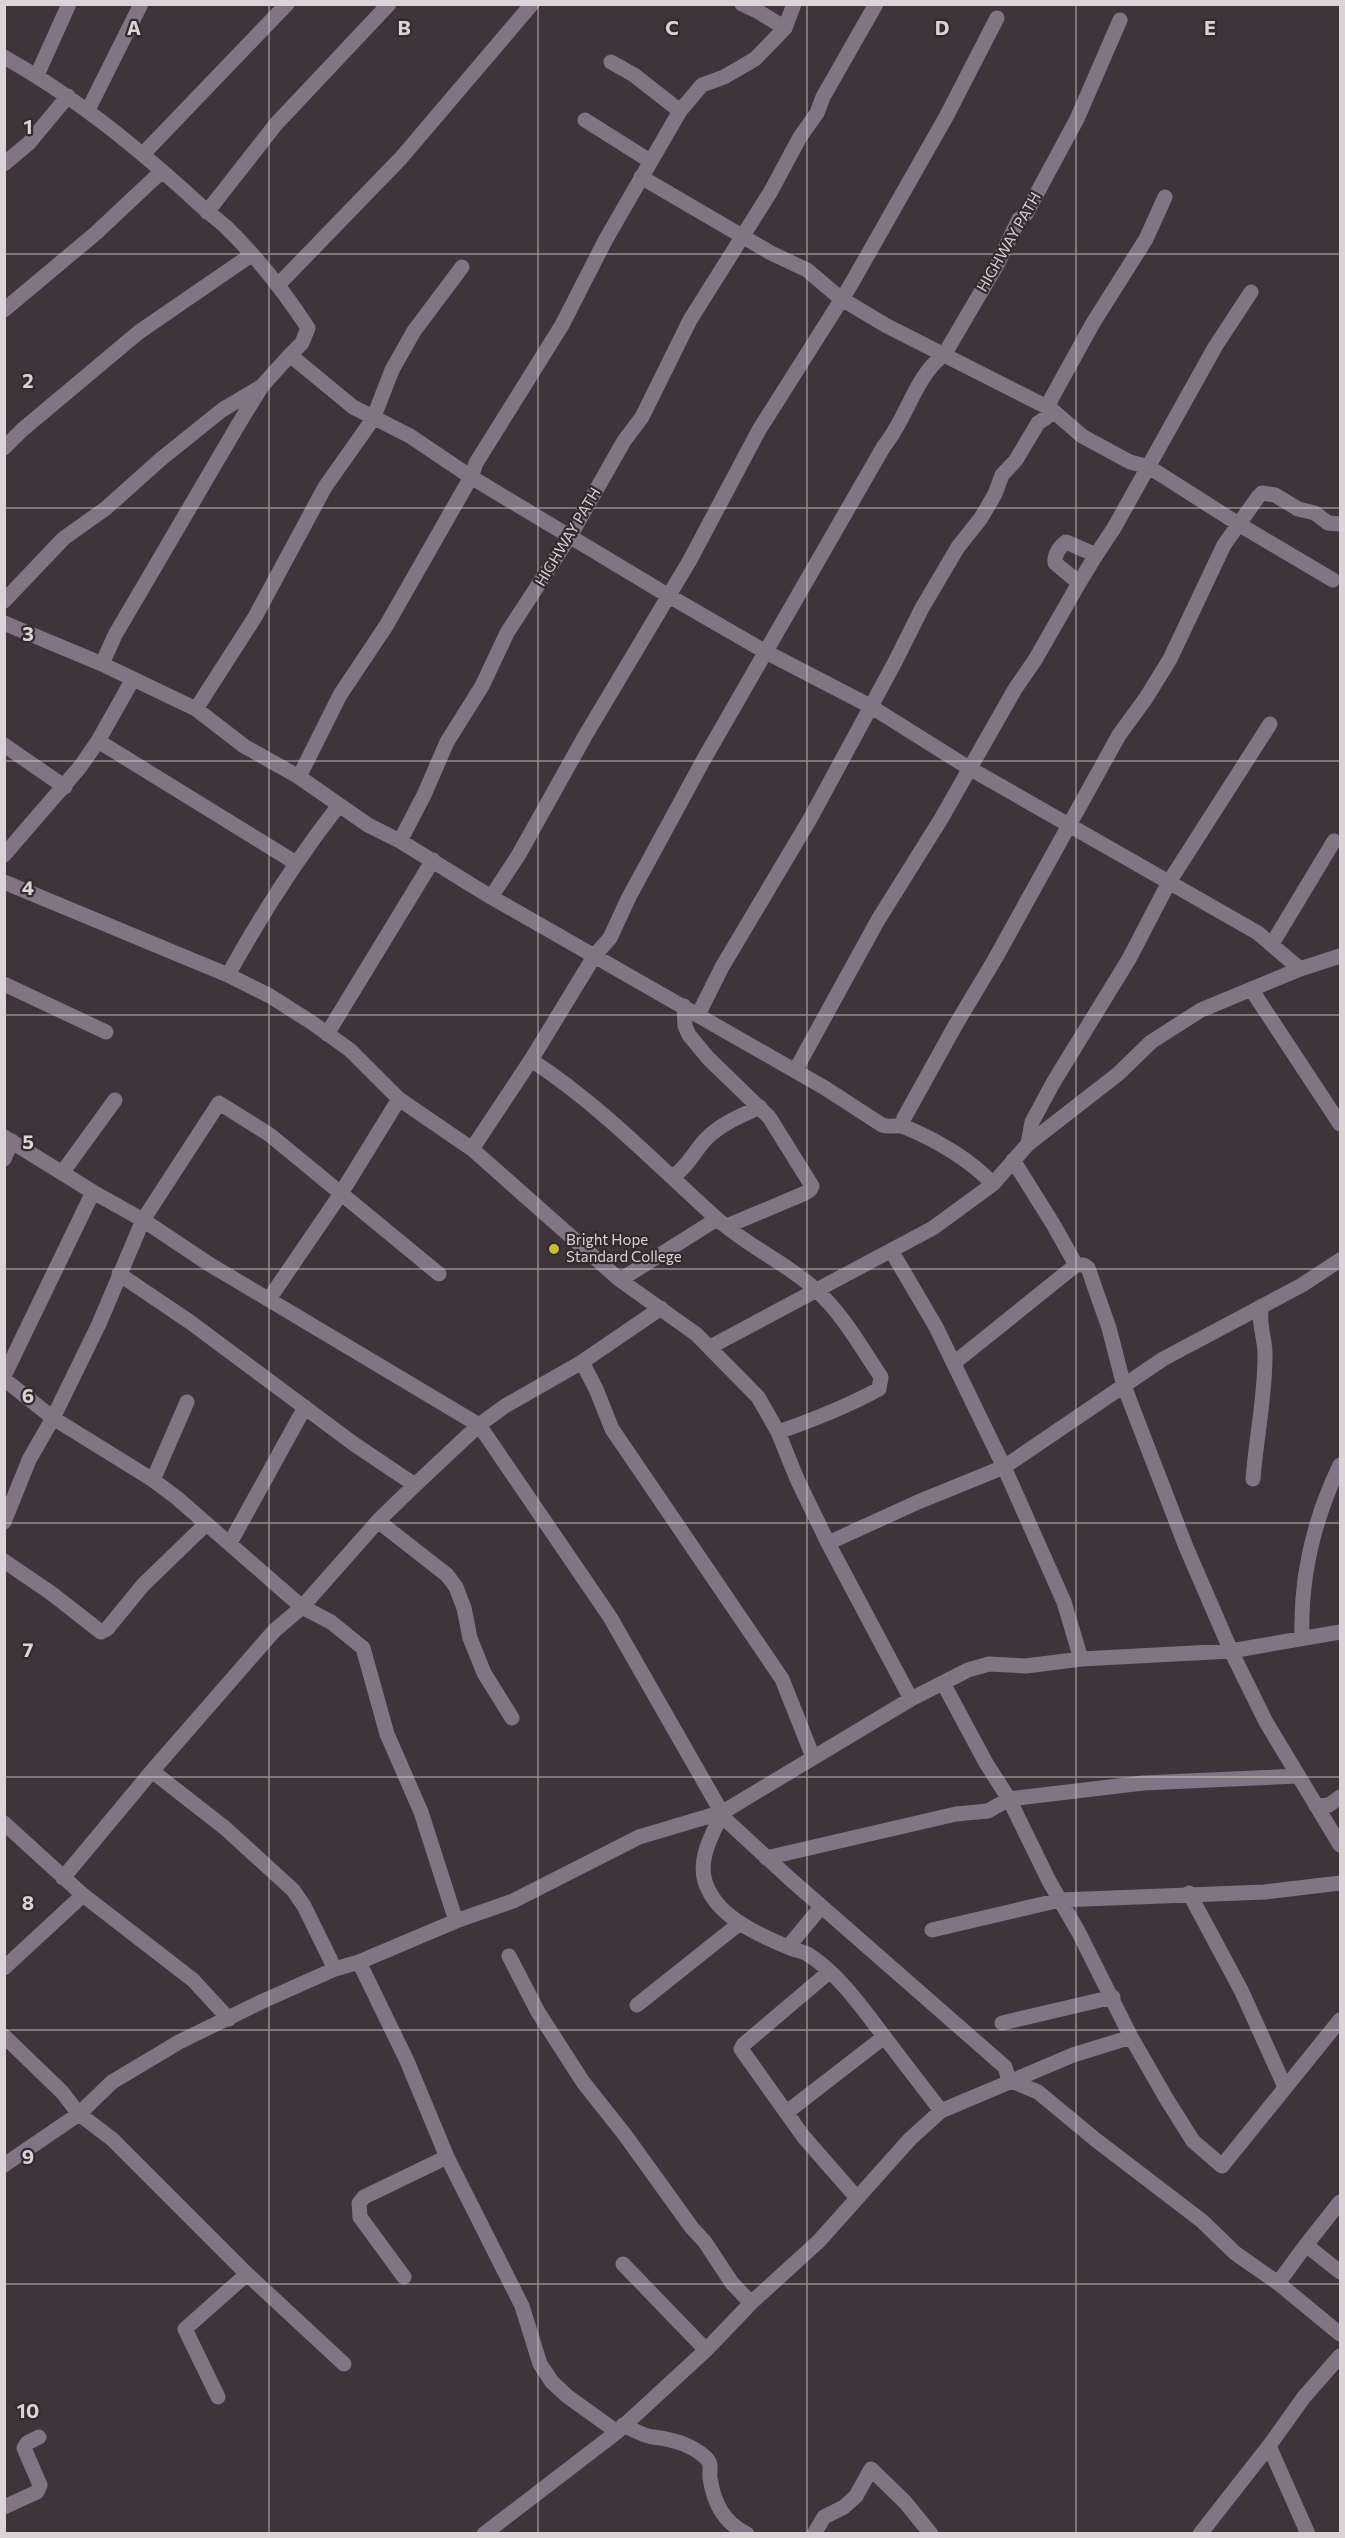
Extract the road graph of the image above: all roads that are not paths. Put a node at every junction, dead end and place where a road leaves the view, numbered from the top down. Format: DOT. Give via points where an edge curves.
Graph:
graph roads {
  1 [pos="69,4"];
  2 [pos="141,4"];
  3 [pos="287,4"];
  4 [pos="389,4"];
  5 [pos="532,4"];
  6 [pos="742,4"];
  7 [pos="794,4"];
  8 [pos="876,4"];
  9 [pos="997,18"];
  10 [pos="1120,20"];
  11 [pos="785,28"];
  12 [pos="4,57"];
  13 [pos="611,62"];
  14 [pos="37,75"];
  15 [pos="68,96"];
  16 [pos="88,110"];
  17 [pos="680,111"];
  18 [pos="585,120"];
  19 [pos="143,154"];
  20 [pos="650,160"];
  21 [pos="4,164"];
  22 [pos="162,171"];
  23 [pos="641,177"];
  24 [pos="1165,197"];
  25 [pos="207,212"];
  26 [pos="743,237"];
  27 [pos="251,255"];
  28 [pos="462,267"];
  29 [pos="279,284"];
  30 [pos="1251,292"];
  31 [pos="840,298"];
  32 [pos="4,310"];
  33 [pos="290,355"];
  34 [pos="944,355"];
  35 [pos="262,386"];
  36 [pos="1050,409"];
  37 [pos="373,419"];
  38 [pos="4,448"];
  39 [pos="1149,467"];
  40 [pos="471,477"];
  41 [pos="1214,497"];
  42 [pos="1243,520"];
  43 [pos="1341,524"];
  44 [pos="570,536"];
  45 [pos="1096,555"];
  46 [pos="1333,580"];
  47 [pos="1079,583"];
  48 [pos="669,596"];
  49 [pos="4,602"];
  50 [pos="4,623"];
  51 [pos="766,652"];
  52 [pos="102,664"];
  53 [pos="133,680"];
  54 [pos="870,706"];
  55 [pos="196,709"];
  56 [pos="1270,724"];
  57 [pos="98,741"];
  58 [pos="4,745"];
  59 [pos="969,768"];
  60 [pos="300,777"];
  61 [pos="65,787"];
  62 [pos="339,805"];
  63 [pos="1069,825"];
  64 [pos="400,841"];
  65 [pos="1334,841"];
  66 [pos="4,855"];
  67 [pos="432,860"];
  68 [pos="296,863"];
  69 [pos="4,882"];
  70 [pos="1169,882"];
  71 [pos="491,897"];
  72 [pos="1272,944"];
  73 [pos="595,955"];
  74 [pos="1341,956"];
  75 [pos="1300,969"];
  76 [pos="228,975"];
  77 [pos="4,984"];
  78 [pos="1251,989"];
  79 [pos="684,1006"];
  80 [pos="698,1015"];
  81 [pos="106,1032"];
  82 [pos="327,1034"];
  83 [pos="531,1060"];
  84 [pos="795,1071"];
  85 [pos="399,1099"];
  86 [pos="115,1100"];
  87 [pos="760,1107"];
  88 [pos="1341,1124"];
  89 [pos="902,1126"];
  90 [pos="8,1139"];
  91 [pos="1028,1144"];
  92 [pos="472,1149"];
  93 [pos="4,1159"];
  94 [pos="1013,1160"];
  95 [pos="62,1173"];
  96 [pos="678,1173"];
  97 [pos="993,1184"];
  98 [pos="93,1192"];
  99 [pos="340,1195"];
  100 [pos="143,1220"];
  101 [pos="722,1222"];
  102 [pos="892,1252"];
  103 [pos="1341,1260"];
  104 [pos="1076,1265"];
  105 [pos="119,1274"];
  106 [pos="439,1274"];
  107 [pos="620,1280"];
  108 [pos="815,1289"];
  109 [pos="269,1299"];
  110 [pos="661,1308"];
  111 [pos="1258,1311"];
  112 [pos="710,1347"];
  113 [pos="582,1362"];
  114 [pos="954,1363"];
  115 [pos="4,1377"];
  116 [pos="1124,1386"];
  117 [pos="187,1402"];
  118 [pos="305,1407"];
  119 [pos="54,1418"];
  120 [pos="479,1425"];
  121 [pos="778,1432"];
  122 [pos="1341,1465"];
  123 [pos="1004,1467"];
  124 [pos="1253,1479"];
  125 [pos="153,1480"];
  126 [pos="415,1485"];
  127 [pos="378,1521"];
  128 [pos="4,1522"];
  129 [pos="207,1524"];
  130 [pos="230,1543"];
  131 [pos="828,1543"];
  132 [pos="4,1562"];
  133 [pos="302,1606"];
  134 [pos="1341,1632"];
  135 [pos="1302,1638"];
  136 [pos="1231,1651"];
  137 [pos="1082,1659"];
  138 [pos="943,1683"];
  139 [pos="910,1699"];
  140 [pos="512,1718"];
  141 [pos="813,1757"];
  142 [pos="152,1771"];
  143 [pos="1298,1776"];
  144 [pos="1009,1799"];
  145 [pos="1327,1806"];
  146 [pos="723,1812"];
  147 [pos="4,1823"];
  148 [pos="1341,1845"];
  149 [pos="766,1858"];
  150 [pos="63,1878"];
  151 [pos="1341,1883"];
  152 [pos="1189,1893"];
  153 [pos="82,1895"];
  154 [pos="1060,1900"];
  155 [pos="821,1907"];
  156 [pos="456,1921"];
  157 [pos="740,1923"];
  158 [pos="932,1930"];
  159 [pos="788,1947"];
  160 [pos="509,1956"];
  161 [pos="359,1962"];
  162 [pos="4,1968"];
  163 [pos="335,1969"];
  164 [pos="829,1972"];
  165 [pos="1113,1998"];
  166 [pos="637,2005"];
  167 [pos="229,2019"];
  168 [pos="1341,2020"];
  169 [pos="1002,2023"];
  170 [pos="4,2036"];
  171 [pos="884,2037"];
  172 [pos="1131,2037"];
  173 [pos="1009,2080"];
  174 [pos="1285,2087"];
  175 [pos="941,2111"];
  176 [pos="786,2112"];
  177 [pos="79,2114"];
  178 [pos="447,2157"];
  179 [pos="4,2165"];
  180 [pos="857,2198"];
  181 [pos="1341,2202"];
  182 [pos="1306,2245"];
  183 [pos="623,2264"];
  184 [pos="1341,2272"];
  185 [pos="247,2274"];
  186 [pos="404,2277"];
  187 [pos="1278,2283"];
  188 [pos="751,2303"];
  189 [pos="1341,2334"];
  190 [pos="706,2350"];
  191 [pos="1341,2356"];
  192 [pos="344,2364"];
  193 [pos="218,2397"];
  194 [pos="620,2428"];
  195 [pos="39,2437"];
  196 [pos="1269,2446"];
  197 [pos="4,2507"];
  198 [pos="484,2534"];
  199 [pos="747,2534"];
  200 [pos="814,2534"];
  201 [pos="931,2534"];
  202 [pos="1200,2534"];
  203 [pos="1308,2534"];
  1 -- 14 [label="street"];
  2 -- 16 [label="street"];
  3 -- 19 [label="street"];
  4 -- 25 [label="street" via="276,124"];
  5 -- 29 [label="street" via="401,158"];
  6 -- 11 [label="street"];
  7 -- 11 [label="street"];
  8 -- 26 [label="street, HIGHWAY PATH"];
  9 -- 31 [label="street" via="946,117"];
  10 -- 34 [label="street, HIGHWAY PATH" via="1077,119"];
  11 -- 17 [label="street" via="755,59 702,85"];
  12 -- 14 [label="street"];
  13 -- 17 [label="street"];
  14 -- 15 [label="street"];
  15 -- 16 [label="street"];
  15 -- 21 [label="street" via="29,143"];
  16 -- 19 [label="street"];
  17 -- 20 [label="street"];
  18 -- 20 [label="street"];
  19 -- 22 [label="street"];
  20 -- 23 [label="street"];
  22 -- 25 [label="street"];
  22 -- 32 [label="street"];
  23 -- 26 [label="street"];
  23 -- 40 [label="street" via="562,325 505,414"];
  24 -- 36 [label="street" via="1146,239 1051,399"];
  25 -- 27 [label="street"];
  26 -- 31 [label="street" via="813,274"];
  26 -- 44 [label="street, HIGHWAY PATH" via="690,320 642,417"];
  27 -- 29 [label="street"];
  27 -- 38 [label="street" via="139,332"];
  28 -- 37 [label="street" via="414,331 392,370"];
  29 -- 33 [label="street" via="308,328 302,343"];
  30 -- 39 [label="street" via="1215,347"];
  31 -- 34 [label="street"];
  31 -- 48 [label="street" via="759,430"];
  33 -- 35 [label="street"];
  33 -- 37 [label="street" via="352,407"];
  34 -- 36 [label="street"];
  34 -- 51 [label="street, HIGHWAY PATH" via="932,363"];
  35 -- 49 [label="street" via="222,410 105,509 64,538"];
  35 -- 52 [label="street" via="115,635"];
  36 -- 39 [label="street" via="1082,436 1130,462"];
  36 -- 54 [label="street" via="1002,475 981,518 958,547"];
  37 -- 40 [label="street" via="383,420"];
  37 -- 55 [label="street" via="325,488 255,617"];
  39 -- 42 [label="street"];
  39 -- 45 [label="street"];
  40 -- 44 [label="street"];
  40 -- 60 [label="street" via="386,626 340,695"];
  41 -- 42 [label="street"];
  42 -- 43 [label="street" via="1258,497 1267,493 1329,523"];
  42 -- 46 [label="street"];
  42 -- 63 [label="street" via="1224,545 1170,658 1119,735"];
  44 -- 48 [label="street"];
  44 -- 64 [label="street, HIGHWAY PATH" via="507,633 482,686 447,742"];
  45 -- 47 [label="street"];
  45 -- 47 [label="street" via="1066,542 1061,546 1055,563"];
  47 -- 59 [label="street"];
  48 -- 51 [label="street"];
  48 -- 71 [label="street"];
  50 -- 52 [label="street"];
  51 -- 54 [label="street"];
  51 -- 73 [label="street, HIGHWAY PATH" via="704,759 610,938"];
  52 -- 53 [label="street"];
  53 -- 55 [label="street"];
  53 -- 57 [label="street"];
  54 -- 59 [label="street"];
  54 -- 80 [label="street"];
  55 -- 60 [label="street" via="244,746"];
  56 -- 70 [label="street"];
  57 -- 61 [label="street"];
  57 -- 68 [label="street"];
  58 -- 61 [label="street"];
  59 -- 63 [label="street"];
  59 -- 84 [label="street" via="878,920"];
  60 -- 62 [label="street"];
  61 -- 66 [label="street"];
  62 -- 64 [label="street"];
  62 -- 68 [label="street"];
  63 -- 70 [label="street"];
  63 -- 89 [label="street"];
  64 -- 67 [label="street"];
  65 -- 72 [label="street"];
  67 -- 71 [label="street"];
  67 -- 82 [label="street"];
  68 -- 76 [label="street"];
  69 -- 76 [label="street"];
  70 -- 72 [label="street"];
  70 -- 91 [label="street" via="1129,959 1037,1112"];
  71 -- 73 [label="street"];
  72 -- 75 [label="street"];
  73 -- 79 [label="street"];
  73 -- 83 [label="street, HIGHWAY PATH"];
  74 -- 75 [label="street"];
  75 -- 78 [label="street"];
  76 -- 82 [label="street" via="270,996"];
  77 -- 81 [label="street"];
  78 -- 88 [label="street"];
  78 -- 91 [label="street" via="1201,1010 1151,1042 1118,1074"];
  79 -- 80 [label="street"];
  79 -- 87 [label="street" via="685,1026 695,1043"];
  80 -- 84 [label="street"];
  82 -- 85 [label="street" via="350,1050"];
  83 -- 92 [label="street, HIGHWAY PATH"];
  83 -- 96 [label="street"];
  84 -- 89 [label="street" via="882,1125"];
  85 -- 92 [label="street"];
  85 -- 99 [label="street"];
  86 -- 95 [label="street"];
  87 -- 96 [label="street" via="715,1130"];
  87 -- 101 [label="street" via="812,1186 803,1194"];
  89 -- 97 [label="street" via="960,1157"];
  90 -- 93 [label="street"];
  90 -- 95 [label="street"];
  91 -- 94 [label="street"];
  92 -- 107 [label="street"];
  94 -- 97 [label="street"];
  94 -- 104 [label="street"];
  95 -- 98 [label="street"];
  96 -- 101 [label="street" via="689,1191"];
  97 -- 102 [label="street"];
  98 -- 100 [label="street"];
  98 -- 115 [label="street"];
  99 -- 100 [label="street" via="270,1135 219,1103"];
  99 -- 106 [label="street"];
  99 -- 109 [label="street"];
  100 -- 105 [label="street"];
  100 -- 109 [label="street"];
  101 -- 107 [label="street"];
  101 -- 108 [label="street"];
  102 -- 108 [label="street"];
  102 -- 114 [label="street"];
  103 -- 111 [label="street"];
  104 -- 114 [label="street"];
  104 -- 116 [label="street" via="1084,1264 1090,1274"];
  105 -- 118 [label="street"];
  105 -- 119 [label="street"];
  107 -- 110 [label="street"];
  108 -- 112 [label="street"];
  108 -- 121 [label="street" via="848,1326 881,1377 879,1389 821,1417"];
  109 -- 120 [label="street"];
  110 -- 112 [label="street"];
  110 -- 113 [label="street"];
  111 -- 116 [label="street" via="1163,1359"];
  111 -- 124 [label="street" via="1265,1357"];
  112 -- 121 [label="street" via="758,1397"];
  113 -- 120 [label="street"];
  113 -- 141 [label="street" via="612,1429 782,1679"];
  114 -- 123 [label="street"];
  115 -- 119 [label="street"];
  116 -- 123 [label="street"];
  116 -- 136 [label="street"];
  117 -- 125 [label="street"];
  118 -- 126 [label="street"];
  118 -- 130 [label="street"];
  119 -- 125 [label="street"];
  119 -- 128 [label="street" via="29,1460"];
  120 -- 126 [label="street"];
  120 -- 146 [label="street" via="610,1617"];
  121 -- 131 [label="street"];
  122 -- 135 [label="street" via="1315,1525 1301,1608"];
  123 -- 131 [label="street"];
  123 -- 137 [label="street" via="1064,1602"];
  125 -- 129 [label="street"];
  126 -- 127 [label="street"];
  127 -- 133 [label="street"];
  127 -- 140 [label="street" via="447,1575 456,1587 484,1672"];
  129 -- 130 [label="street"];
  129 -- 132 [label="street" via="101,1632"];
  130 -- 133 [label="street"];
  131 -- 139 [label="street"];
  133 -- 142 [label="street" via="274,1631"];
  133 -- 156 [label="street" via="363,1648 387,1734 421,1812"];
  134 -- 135 [label="street"];
  135 -- 136 [label="street"];
  136 -- 137 [label="street"];
  136 -- 143 [label="street"];
  137 -- 138 [label="street" via="1026,1666 989,1664"];
  138 -- 139 [label="street"];
  138 -- 144 [label="street"];
  139 -- 141 [label="street"];
  141 -- 146 [label="street"];
  142 -- 150 [label="street"];
  142 -- 163 [label="street" via="225,1828 293,1890"];
  143 -- 144 [label="street" via="1143,1784"];
  143 -- 145 [label="street"];
  144 -- 149 [label="street" via="988,1810"];
  144 -- 154 [label="street"];
  145 -- 148 [label="street"];
  146 -- 149 [label="street" via="732,1827"];
  146 -- 156 [label="street" via="639,1837 513,1901"];
  146 -- 157 [label="street" via="708,1844 702,1875 708,1892"];
  147 -- 150 [label="street"];
  149 -- 155 [label="street"];
  150 -- 153 [label="street"];
  151 -- 152 [label="street" via="1265,1892"];
  152 -- 154 [label="street"];
  152 -- 174 [label="street"];
  153 -- 162 [label="street"];
  153 -- 167 [label="street" via="193,1980"];
  154 -- 158 [label="street"];
  154 -- 165 [label="street"];
  155 -- 159 [label="street"];
  155 -- 173 [label="street" via="1005,2067"];
  156 -- 161 [label="street"];
  157 -- 159 [label="street"];
  157 -- 166 [label="street"];
  159 -- 164 [label="street" via="808,1954"];
  160 -- 188 [label="street" via="538,2012 584,2082 732,2283"];
  161 -- 163 [label="street"];
  161 -- 178 [label="street"];
  163 -- 167 [label="street"];
  164 -- 171 [label="street"];
  164 -- 176 [label="street" via="741,2049"];
  165 -- 169 [label="street"];
  165 -- 172 [label="street"];
  167 -- 177 [label="street" via="179,2042 112,2082"];
  168 -- 174 [label="street"];
  170 -- 177 [label="street"];
  171 -- 175 [label="street"];
  171 -- 176 [label="street"];
  172 -- 173 [label="street"];
  172 -- 174 [label="street" via="1193,2141 1222,2166"];
  173 -- 175 [label="street"];
  173 -- 187 [label="street" via="1038,2092 1202,2221 1235,2253"];
  175 -- 180 [label="street"];
  176 -- 180 [label="street"];
  177 -- 179 [label="street"];
  177 -- 185 [label="street" via="112,2139"];
  178 -- 186 [label="street" via="364,2197 360,2203 360,2217"];
  178 -- 194 [label="street" via="522,2306 540,2364 567,2396"];
  180 -- 188 [label="street" via="819,2241"];
  181 -- 182 [label="street"];
  182 -- 184 [label="street"];
  182 -- 187 [label="street"];
  183 -- 190 [label="street"];
  185 -- 192 [label="street"];
  185 -- 193 [label="street" via="185,2329"];
  187 -- 189 [label="street"];
  188 -- 190 [label="street"];
  190 -- 194 [label="street"];
  191 -- 196 [label="street" via="1304,2397"];
  194 -- 198 [label="street"];
  194 -- 199 [label="street" via="674,2439 704,2456 711,2469 713,2495 724,2517"];
  195 -- 197 [label="street" via="24,2448 40,2485 37,2492"];
  196 -- 202 [label="street"];
  196 -- 203 [label="street"];
  200 -- 201 [label="street" via="824,2517 856,2496 871,2469"];
}
